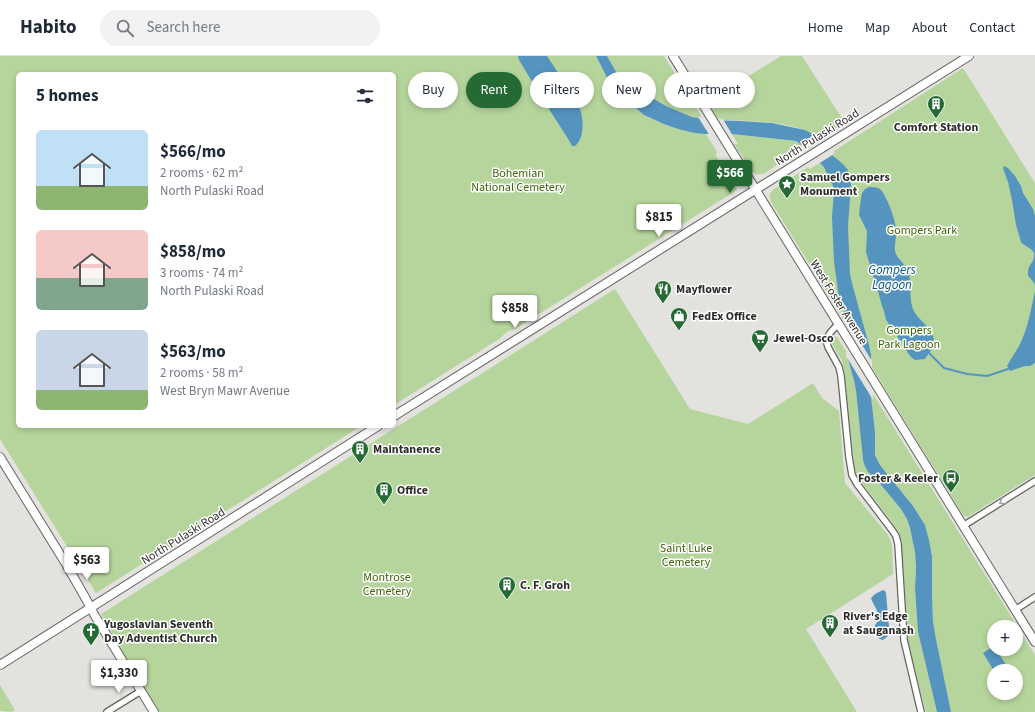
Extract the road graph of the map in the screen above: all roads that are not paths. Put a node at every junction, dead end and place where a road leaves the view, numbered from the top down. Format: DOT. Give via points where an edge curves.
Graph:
graph roads {
  1 [pos="673,56"];
  2 [pos="969,56"];
  3 [pos="755,190"];
  4 [pos="838,324"];
  5 [pos="396,415"];
  6 [pos="375,428"];
  7 [pos="0,457"];
  8 [pos="1035,481"];
  9 [pos="963,526"];
  10 [pos="1035,597"];
  11 [pos="91,608"];
  12 [pos="1015,610"];
  13 [pos="1035,642"];
  14 [pos="0,665"];
  15 [pos="141,691"];
  16 [pos="107,712"];
  17 [pos="154,712"];
  18 [pos="921,712"];
  1 -- 3 [label="main road, West Foster Avenue"];
  2 -- 3 [label="main road, North Pulaski Road"];
  3 -- 4 [label="main road, West Foster Avenue"];
  3 -- 5 [label="main road, North Pulaski Road"];
  4 -- 9 [label="main road, West Foster Avenue"];
  4 -- 18 [label="street" via="826,340 841,376 852,474 856,484 896,536 904,640"];
  6 -- 11 [label="main road, North Pulaski Road"];
  7 -- 11 [label="main road"];
  8 -- 9 [label="street, one-way"];
  9 -- 12 [label="main road, West Foster Avenue"];
  10 -- 12 [label="street"];
  11 -- 14 [label="main road, North Pulaski Road"];
  11 -- 15 [label="main road"];
  12 -- 13 [label="main road, West Foster Avenue"];
  15 -- 16 [label="street"];
  15 -- 17 [label="main road"];
}
